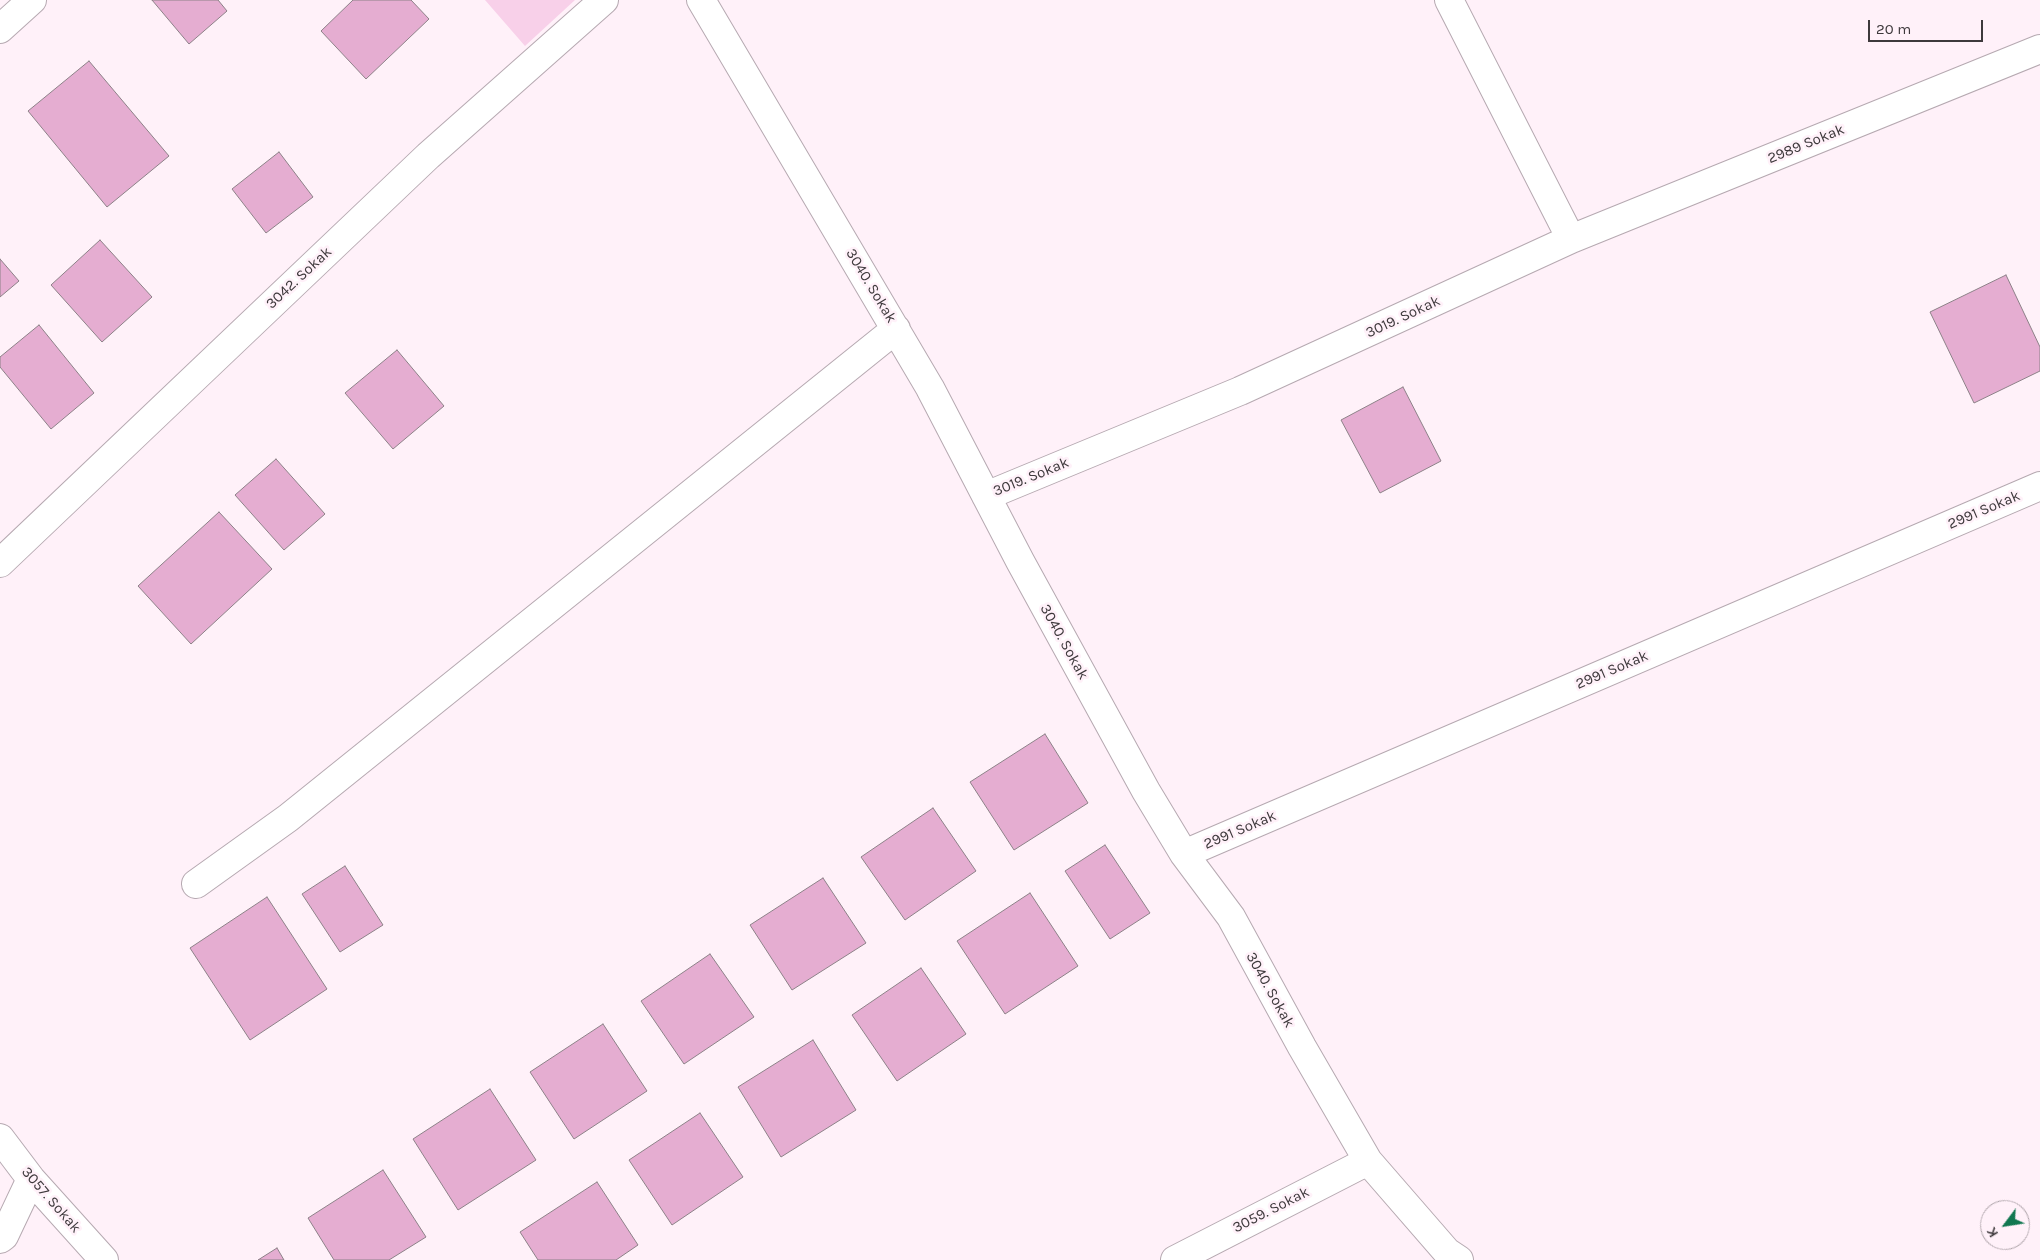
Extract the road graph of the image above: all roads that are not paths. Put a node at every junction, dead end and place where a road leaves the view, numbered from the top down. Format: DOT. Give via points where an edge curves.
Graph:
graph roads {
  1 [pos="32,0"];
  2 [pos="604,0"];
  3 [pos="701,0"];
  4 [pos="1449,0"];
  5 [pos="0,30"];
  6 [pos="2040,50"];
  7 [pos="1571,239"];
  8 [pos="896,329"];
  9 [pos="2040,486"];
  10 [pos="986,496"];
  11 [pos="0,564"];
  12 [pos="1184,854"];
  13 [pos="196,884"];
  14 [pos="0,1138"];
  15 [pos="1368,1161"];
  16 [pos="31,1180"];
  17 [pos="0,1239"];
  18 [pos="104,1260"];
  19 [pos="1175,1260"];
  20 [pos="1459,1260"];
  1 -- 5 [label="street"];
  2 -- 11 [label="street, 3042. Sokak" via="428,156"];
  3 -- 8 [label="street, 3040. Sokak"];
  4 -- 7 [label="street"];
  6 -- 7 [label="street, 2989 Sokak"];
  7 -- 10 [label="street, 3019. Sokak" via="1240,391"];
  8 -- 10 [label="street, 3040. Sokak"];
  8 -- 13 [label="street" via="288,818"];
  9 -- 12 [label="street, 2991 Sokak"];
  10 -- 12 [label="street, 3040. Sokak"];
  12 -- 15 [label="street, 3040. Sokak" via="1231,917"];
  14 -- 16 [label="street, 3057. Sokak"];
  15 -- 19 [label="street, 3059. Sokak"];
  15 -- 20 [label="street, 3040. Sokak" via="1447,1252"];
  16 -- 17 [label="street"];
  16 -- 18 [label="street, 3057. Sokak"];
}
